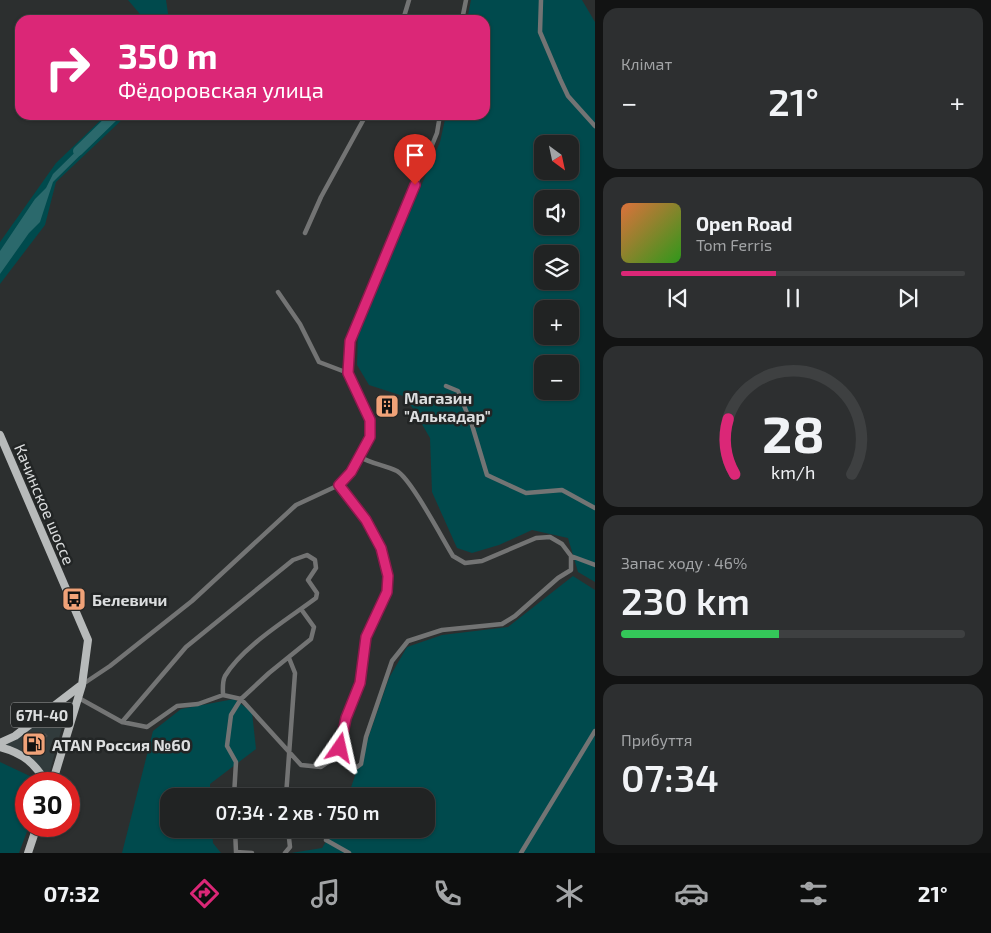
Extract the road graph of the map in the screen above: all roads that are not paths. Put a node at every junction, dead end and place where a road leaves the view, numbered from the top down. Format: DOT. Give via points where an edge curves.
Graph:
graph roads {
  1 [pos="409,0"];
  2 [pos="466,0"];
  3 [pos="541,0"];
  4 [pos="404,15"];
  5 [pos="463,15"];
  6 [pos="363,120"];
  7 [pos="439,120"];
  8 [pos="595,126"];
  9 [pos="305,233"];
  10 [pos="278,292"];
  11 [pos="348,373"];
  12 [pos="446,386"];
  13 [pos="0,435"];
  14 [pos="360,457"];
  15 [pos="339,485"];
  16 [pos="595,508"];
  17 [pos="571,556"];
  18 [pos="595,565"];
  19 [pos="301,609"];
  20 [pos="289,658"];
  21 [pos="82,685"];
  22 [pos="223,695"];
  23 [pos="77,696"];
  24 [pos="241,699"];
  25 [pos="122,722"];
  26 [pos="595,731"];
  27 [pos="0,743"];
  28 [pos="0,748"];
  29 [pos="340,748"];
  30 [pos="291,753"];
  31 [pos="41,772"];
  32 [pos="55,772"];
  33 [pos="234,788"];
  34 [pos="287,788"];
  35 [pos="33,837"];
  36 [pos="235,838"];
  37 [pos="289,838"];
  38 [pos="326,840"];
  39 [pos="28,853"];
  40 [pos="252,853"];
  41 [pos="285,853"];
  42 [pos="349,853"];
  43 [pos="521,853"];
  1 -- 4 [label="street"];
  2 -- 5 [label="street"];
  3 -- 8 [label="street" via="540,32 568,96"];
  6 -- 9 [label="street"];
  7 -- 11 [label="street" via="350,341"];
  10 -- 11 [label="street" via="300,324 319,362"];
  11 -- 14 [label="street" via="370,420 370,437"];
  12 -- 16 [label="street" via="458,391 487,475 526,493 562,490"];
  13 -- 21 [label="main road, Качинское шоссе" via="88,640"];
  14 -- 15 [label="street"];
  14 -- 17 [label="street" via="397,472 408,481 453,556 465,563 482,561 536,538 557,539"];
  15 -- 21 [label="street" via="296,505 192,601"];
  15 -- 29 [label="street" via="366,520 377,541 388,576 387,592 366,637 360,683 346,718"];
  17 -- 18 [label="street"];
  17 -- 29 [label="street" via="570,570 502,624 442,630 408,641 392,661 366,737 361,764 358,767 349,764"];
  19 -- 20 [label="street" via="314,626 312,639"];
  19 -- 22 [label="street" via="265,635 233,667 224,678"];
  19 -- 25 [label="street" via="317,594 308,580 316,568 314,560 307,556 293,560 186,647"];
  20 -- 24 [label="street"];
  20 -- 30 [label="street" via="295,673"];
  21 -- 23 [label="main road, Качинское шоссе"];
  21 -- 27 [label="main road, 67H-40" via="15,736"];
  22 -- 24 [label="street"];
  22 -- 25 [label="street" via="198,704 177,706 148,728"];
  23 -- 25 [label="street"];
  23 -- 32 [label="main road, Качинское шоссе"];
  24 -- 30 [label="street"];
  24 -- 33 [label="street" via="231,715 227,746 236,762"];
  26 -- 43 [label="street"];
  28 -- 31 [label="main road, 67H-40" via="27,758"];
  29 -- 30 [label="street" via="334,758 321,766 301,765"];
  30 -- 34 [label="street"];
  35 -- 39 [label="main road"];
  36 -- 40 [label="street" via="236,852"];
  37 -- 41 [label="street" via="290,848"];
  38 -- 42 [label="street"];
}
